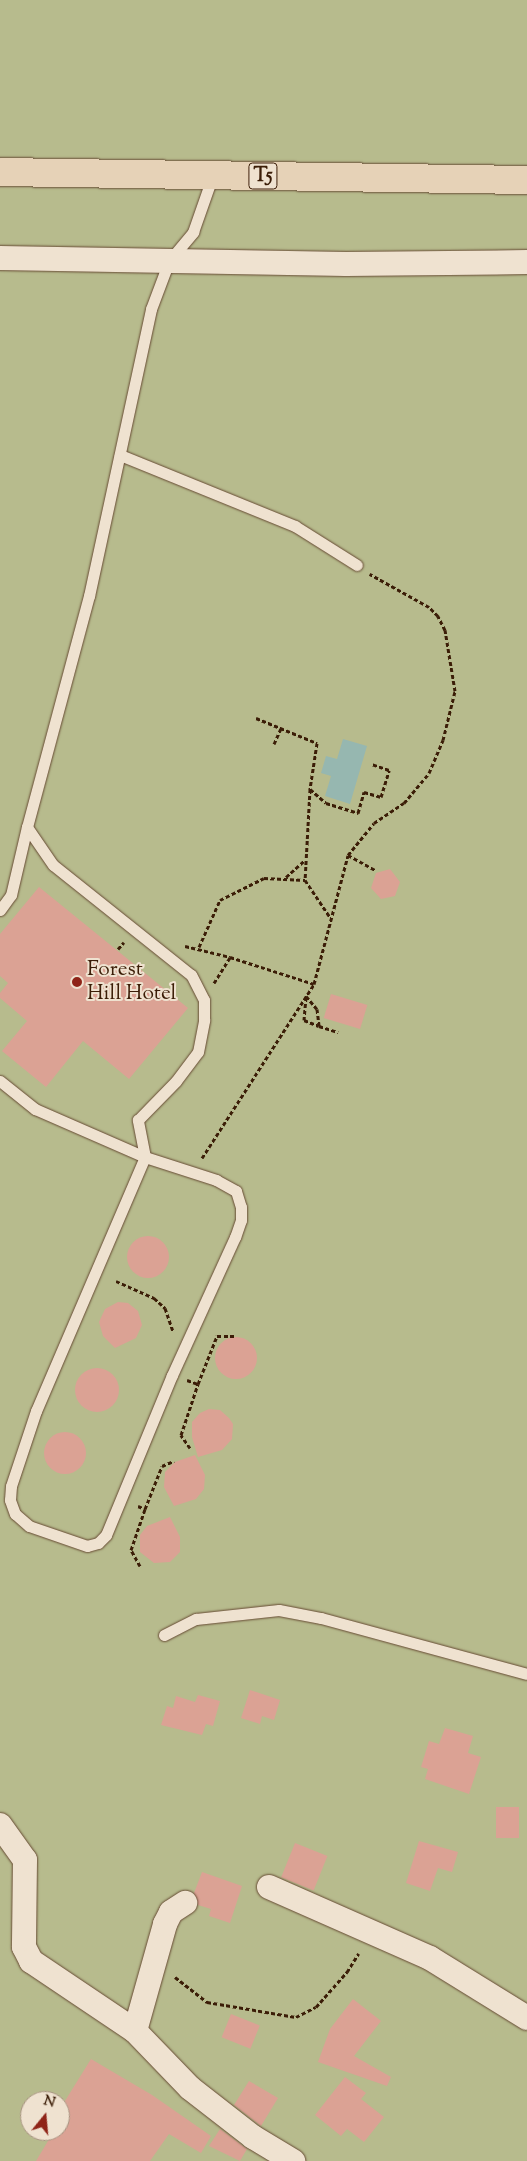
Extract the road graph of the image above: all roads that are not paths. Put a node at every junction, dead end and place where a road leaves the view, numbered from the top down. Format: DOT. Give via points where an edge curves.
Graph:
graph roads {
  1 [pos="0,172"];
  2 [pos="213,176"];
  3 [pos="527,180"];
  4 [pos="0,258"];
  5 [pos="169,260"];
  6 [pos="527,262"];
  7 [pos="120,455"];
  8 [pos="357,565"];
  9 [pos="27,827"];
  10 [pos="0,910"];
  11 [pos="0,1080"];
  12 [pos="145,1157"];
  13 [pos="164,1635"];
  14 [pos="527,1674"];
  15 [pos="0,1825"];
  16 [pos="269,1887"];
  17 [pos="185,1903"];
  18 [pos="527,2018"];
  19 [pos="135,2031"];
  20 [pos="293,2161"];
  1 -- 2 [label="highway, T5"];
  2 -- 3 [label="highway, T5"];
  2 -- 5 [label="lane" via="193,232"];
  4 -- 5 [label="street"];
  5 -- 6 [label="street" via="346,264"];
  5 -- 7 [label="lane" via="151,309"];
  7 -- 8 [label="lane" via="296,526"];
  7 -- 9 [label="lane" via="80,632"];
  9 -- 10 [label="lane" via="11,895"];
  9 -- 12 [label="lane" via="53,865 191,974 204,1000 198,1052 176,1081 138,1120"];
  11 -- 12 [label="lane" via="35,1109"];
  12 -- 12 [label="lane" via="236,1191 242,1220 172,1375 106,1534 98,1544 87,1546 29,1526 15,1514 10,1500 14,1467"];
  13 -- 14 [label="lane" via="196,1619 279,1610 321,1618"];
  15 -- 19 [label="street" via="25,1860 24,1947 27,1957"];
  16 -- 18 [label="street" via="430,1958"];
  17 -- 19 [label="street" via="171,1912 154,1957"];
  19 -- 20 [label="street" via="190,2088 252,2137"];
}
